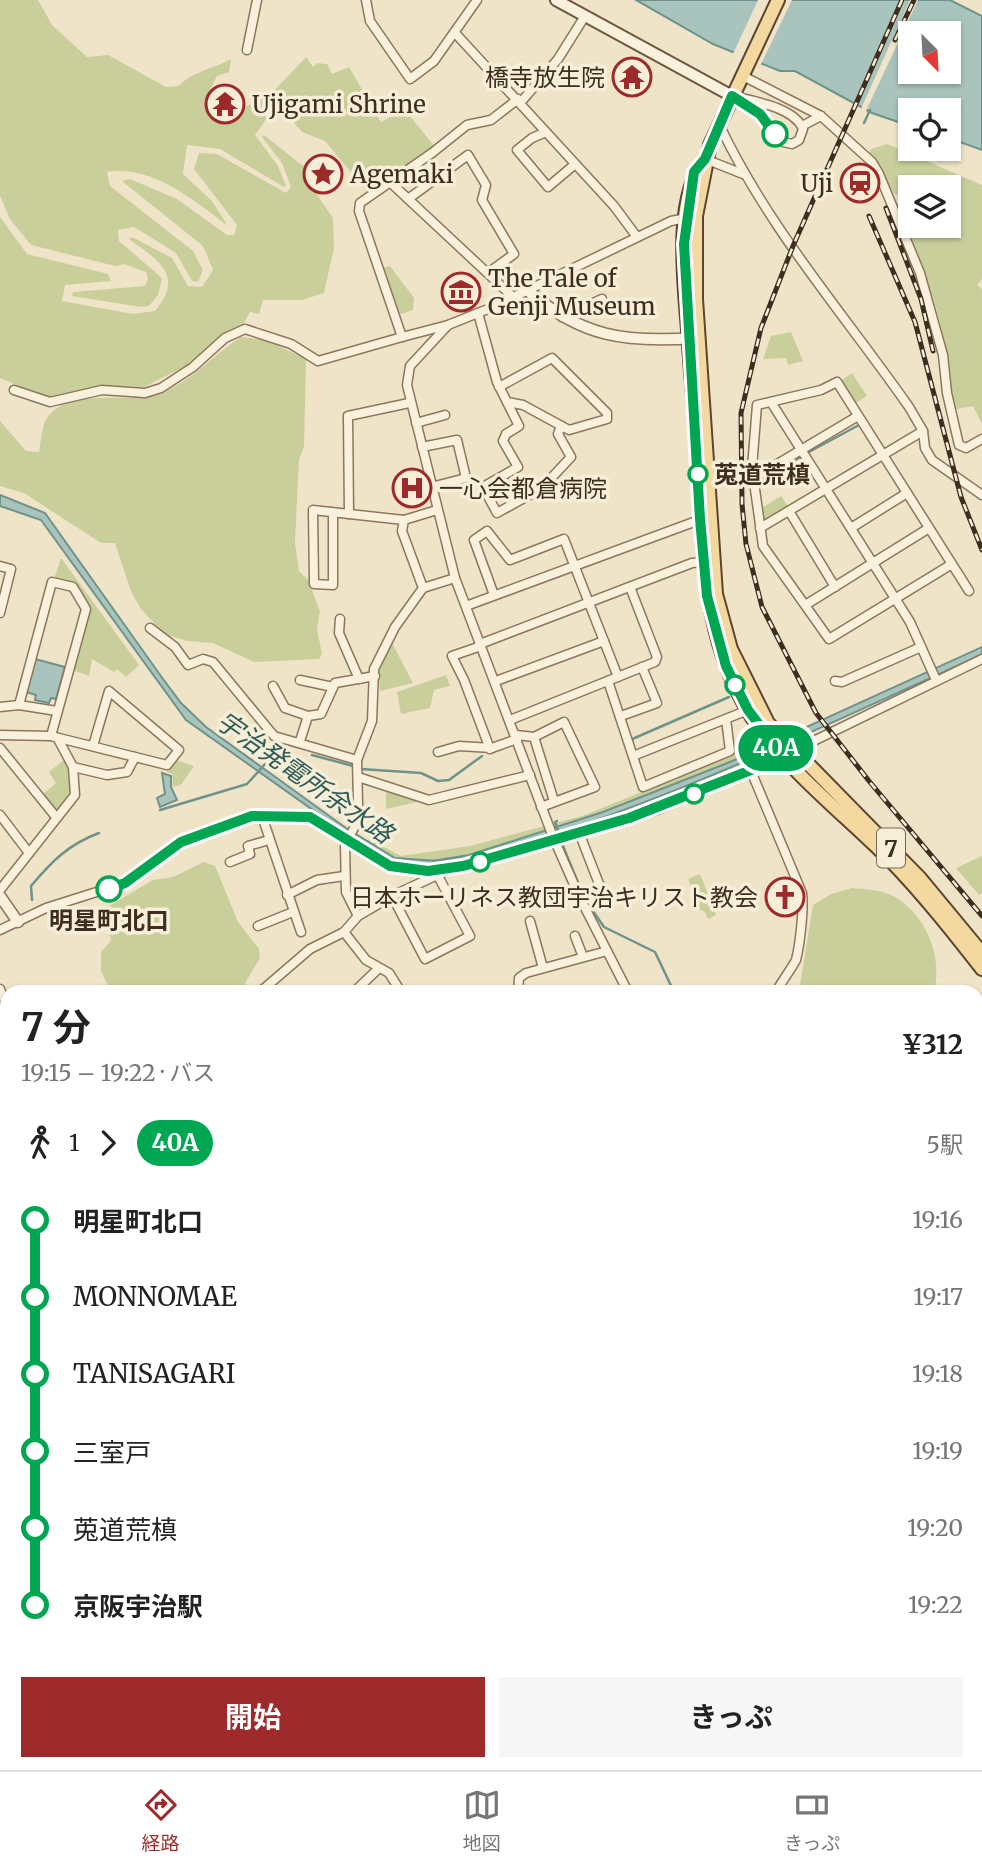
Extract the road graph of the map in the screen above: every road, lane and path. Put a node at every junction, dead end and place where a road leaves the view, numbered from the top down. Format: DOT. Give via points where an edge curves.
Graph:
graph roads {
  1 [pos="257,0"];
  2 [pos="366,0"];
  3 [pos="477,0"];
  4 [pos="556,0"];
  5 [pos="778,0"];
  6 [pos="585,16"];
  7 [pos="456,34"];
  8 [pos="247,50"];
  9 [pos="743,72"];
  10 [pos="732,96"];
  11 [pos="520,101"];
  12 [pos="821,116"];
  13 [pos="719,124"];
  14 [pos="802,126"];
  15 [pos="546,132"];
  16 [pos="735,157"];
  17 [pos="705,159"];
  18 [pos="574,165"];
  19 [pos="728,166"];
  20 [pos="743,173"];
  21 [pos="391,183"];
  22 [pos="408,199"];
  23 [pos="686,218"];
  24 [pos="637,237"];
  25 [pos="488,273"];
  26 [pos="527,290"];
  27 [pos="513,297"];
  28 [pos="602,299"];
  29 [pos="478,313"];
  30 [pos="562,317"];
  31 [pos="448,325"];
  32 [pos="402,337"];
  33 [pos="695,338"];
  34 [pos="499,387"];
  35 [pos="14,390"];
  36 [pos="508,402"];
  37 [pos="771,402"];
  38 [pos="409,403"];
  39 [pos="445,415"];
  40 [pos="858,416"];
  41 [pos="416,423"];
  42 [pos="561,426"];
  43 [pos="923,430"];
  44 [pos="982,439"];
  45 [pos="422,447"];
  46 [pos="802,450"];
  47 [pos="883,455"];
  48 [pos="754,478"];
  49 [pos="431,487"];
  50 [pos="826,489"];
  51 [pos="907,493"];
  52 [pos="981,493"];
  53 [pos="437,510"];
  54 [pos="789,511"];
  55 [pos="333,512"];
  56 [pos="349,514"];
  57 [pos="706,519"];
  58 [pos="404,520"];
  59 [pos="760,528"];
  60 [pos="851,528"];
  61 [pos="929,528"];
  62 [pos="703,562"];
  63 [pos="873,563"];
  64 [pos="952,564"];
  65 [pos="574,565"];
  66 [pos="0,566"];
  67 [pos="455,578"];
  68 [pos="630,587"];
  69 [pos="835,587"];
  70 [pos="423,588"];
  71 [pos="969,591"];
  72 [pos="494,595"];
  73 [pos="895,599"];
  74 [pos="589,602"];
  75 [pos="807,604"];
  76 [pos="466,606"];
  77 [pos="0,613"];
  78 [pos="340,620"];
  79 [pos="150,628"];
  80 [pos="604,641"];
  81 [pos="481,645"];
  82 [pos="921,647"];
  83 [pos="982,659"];
  84 [pos="642,667"];
  85 [pos="935,675"];
  86 [pos="375,676"];
  87 [pos="618,677"];
  88 [pos="359,679"];
  89 [pos="300,680"];
  90 [pos="496,681"];
  91 [pos="608,681"];
  92 [pos="835,681"];
  93 [pos="273,686"];
  94 [pos="333,687"];
  95 [pos="19,705"];
  96 [pos="0,707"];
  97 [pos="748,710"];
  98 [pos="57,711"];
  99 [pos="308,716"];
  100 [pos="621,716"];
  101 [pos="726,719"];
  102 [pos="510,720"];
  103 [pos="0,735"];
  104 [pos="55,737"];
  105 [pos="516,737"];
  106 [pos="534,737"];
  107 [pos="774,738"];
  108 [pos="300,741"];
  109 [pos="93,746"];
  110 [pos="0,748"];
  111 [pos="490,748"];
  112 [pos="438,752"];
  113 [pos="786,752"];
  114 [pos="135,757"];
  115 [pos="634,757"];
  116 [pos="356,760"];
  117 [pos="73,767"];
  118 [pos="751,771"];
  119 [pos="530,775"];
  120 [pos="358,777"];
  121 [pos="554,801"];
  122 [pos="541,807"];
  123 [pos="0,815"];
  124 [pos="261,816"];
  125 [pos="56,817"];
  126 [pos="580,835"];
  127 [pos="348,839"];
  128 [pos="554,839"];
  129 [pos="269,840"];
  130 [pos="29,853"];
  131 [pos="234,862"];
  132 [pos="451,869"];
  133 [pos="344,876"];
  134 [pos="438,876"];
  135 [pos="0,890"];
  136 [pos="287,895"];
  137 [pos="391,896"];
  138 [pos="0,897"];
  139 [pos="582,897"];
  140 [pos="293,912"];
  141 [pos="358,916"];
  142 [pos="530,920"];
  143 [pos="18,922"];
  144 [pos="258,926"];
  145 [pos="0,930"];
  146 [pos="301,932"];
  147 [pos="344,933"];
  148 [pos="575,936"];
  149 [pos="607,951"];
  150 [pos="982,953"];
  151 [pos="583,957"];
  152 [pos="543,968"];
  153 [pos="378,969"];
  154 [pos="982,970"];
  155 [pos="268,985"];
  156 [pos="361,985"];
  157 [pos="397,985"];
  158 [pos="518,985"];
  159 [pos="624,985"];
  160 [pos="780,985"];
  1 -- 8 [label="street"];
  2 -- 7 [label="street" via="370,21 410,79 434,61"];
  3 -- 7 [label="street"];
  4 -- 6 [label="main road"];
  5 -- 9 [label="main road, 7"];
  6 -- 10 [label="main road"];
  6 -- 11 [label="street" via="558,59"];
  7 -- 11 [label="street"];
  9 -- 10 [label="main road, 7"];
  9 -- 12 [label="street"];
  10 -- 13 [label="main road, 7"];
  10 -- 14 [label="street" via="787,113"];
  10 -- 14 [label="street" via="760,114 783,142 796,142"];
  11 -- 15 [label="street"];
  11 -- 21 [label="street" via="498,117 467,125"];
  12 -- 14 [label="street"];
  12 -- 44 [label="street" via="872,162 879,174 923,284 943,355 959,445 966,448"];
  13 -- 16 [label="street"];
  13 -- 17 [label="main road, 7"];
  15 -- 18 [label="street"];
  15 -- 18 [label="street" via="517,150 548,187"];
  16 -- 19 [label="street"];
  16 -- 20 [label="street"];
  17 -- 19 [label="street"];
  17 -- 23 [label="main road, 7" via="694,172"];
  17 -- 33 [label="main road, 7" via="695,244"];
  18 -- 24 [label="street"];
  19 -- 20 [label="street"];
  20 -- 43 [label="street" via="787,242"];
  21 -- 22 [label="street"];
  21 -- 32 [label="street" via="360,204 359,211"];
  22 -- 25 [label="street"];
  22 -- 25 [label="street" via="468,155 486,185 482,200 513,254"];
  23 -- 24 [label="street"];
  23 -- 33 [label="main road, 7" via="684,252"];
  24 -- 26 [label="street"];
  25 -- 27 [label="street"];
  26 -- 27 [label="street"];
  26 -- 30 [label="street"];
  27 -- 29 [label="street"];
  28 -- 30 [label="street" via="569,310"];
  29 -- 31 [label="street"];
  29 -- 34 [label="street"];
  30 -- 33 [label="street" via="618,338"];
  31 -- 32 [label="street"];
  31 -- 38 [label="street" via="410,366"];
  32 -- 35 [label="street" via="318,361 291,344 245,329 225,338 161,388 145,393 102,390 50,402"];
  33 -- 57 [label="main road, 7"];
  34 -- 36 [label="street"];
  34 -- 42 [label="street" via="552,358 607,413 607,419 569,430"];
  36 -- 42 [label="street"];
  36 -- 42 [label="street" via="519,426 503,441 518,467 483,487 497,513 542,488 571,457 558,434"];
  37 -- 40 [label="street" via="837,382"];
  37 -- 46 [label="street"];
  37 -- 48 [label="street" via="757,405"];
  38 -- 41 [label="street"];
  38 -- 56 [label="street" via="348,416"];
  39 -- 41 [label="street"];
  40 -- 46 [label="street"];
  40 -- 47 [label="street"];
  41 -- 45 [label="street"];
  43 -- 47 [label="street"];
  43 -- 52 [label="street" via="932,460"];
  45 -- 49 [label="street"];
  45 -- 49 [label="street" via="457,440 466,478"];
  46 -- 48 [label="street"];
  46 -- 50 [label="street"];
  47 -- 50 [label="street"];
  47 -- 51 [label="street"];
  48 -- 59 [label="street"];
  49 -- 53 [label="street"];
  50 -- 54 [label="street"];
  50 -- 60 [label="street"];
  51 -- 60 [label="street"];
  51 -- 61 [label="street"];
  53 -- 58 [label="street"];
  53 -- 67 [label="street"];
  54 -- 59 [label="street"];
  54 -- 69 [label="street"];
  55 -- 55 [label="street" via="332,585 314,584 313,510"];
  55 -- 56 [label="street"];
  56 -- 58 [label="street"];
  57 -- 62 [label="main road, 7"];
  57 -- 65 [label="street"];
  57 -- 107 [label="main road, 7" via="722,623 743,678"];
  58 -- 70 [label="street" via="402,531"];
  59 -- 75 [label="street" via="764,546"];
  60 -- 63 [label="street"];
  61 -- 63 [label="street"];
  61 -- 64 [label="street"];
  62 -- 68 [label="street"];
  62 -- 97 [label="main road, 7" via="714,631"];
  63 -- 69 [label="street"];
  63 -- 73 [label="street"];
  64 -- 71 [label="street"];
  64 -- 73 [label="street"];
  65 -- 72 [label="street"];
  65 -- 72 [label="street" via="564,539 510,560 487,531 472,543"];
  65 -- 74 [label="street"];
  66 -- 77 [label="street" via="11,569"];
  67 -- 70 [label="street"];
  67 -- 76 [label="street"];
  68 -- 74 [label="street"];
  68 -- 84 [label="street" via="657,657 656,662"];
  69 -- 75 [label="street"];
  70 -- 86 [label="street" via="377,659"];
  72 -- 76 [label="street"];
  73 -- 75 [label="street" via="829,639"];
  73 -- 82 [label="street"];
  74 -- 80 [label="street"];
  74 -- 81 [label="street"];
  76 -- 81 [label="street"];
  78 -- 88 [label="street" via="339,633"];
  79 -- 108 [label="street" via="188,665 203,659 213,662 274,736"];
  80 -- 87 [label="street"];
  80 -- 90 [label="street"];
  81 -- 90 [label="street"];
  81 -- 111 [label="street" via="452,656"];
  82 -- 85 [label="street"];
  82 -- 92 [label="street" via="842,682"];
  83 -- 85 [label="street"];
  84 -- 87 [label="street"];
  84 -- 100 [label="street" via="657,703"];
  85 -- 113 [label="street"];
  86 -- 88 [label="street"];
  86 -- 116 [label="street" via="372,721"];
  87 -- 91 [label="street"];
  88 -- 94 [label="street"];
  89 -- 94 [label="street"];
  90 -- 102 [label="street"];
  91 -- 100 [label="street"];
  91 -- 102 [label="street"];
  93 -- 99 [label="street" via="285,708"];
  94 -- 99 [label="street" via="321,715"];
  95 -- 96 [label="street"];
  95 -- 98 [label="street"];
  95 -- 98 [label="street" via="52,582 73,587 86,609"];
  97 -- 101 [label="street"];
  97 -- 107 [label="main road, 7"];
  98 -- 104 [label="street"];
  99 -- 108 [label="street"];
  100 -- 115 [label="street"];
  101 -- 115 [label="street"];
  101 -- 115 [label="street" via="730,751 643,787"];
  102 -- 105 [label="street"];
  103 -- 104 [label="street"];
  104 -- 109 [label="street"];
  104 -- 117 [label="street"];
  105 -- 106 [label="street"];
  105 -- 111 [label="street"];
  105 -- 119 [label="street"];
  106 -- 121 [label="street"];
  106 -- 121 [label="street" via="564,722 595,787"];
  107 -- 113 [label="main road, 7"];
  108 -- 116 [label="street"];
  109 -- 114 [label="street"];
  109 -- 114 [label="street" via="109,691 179,750 167,765"];
  110 -- 125 [label="street"];
  111 -- 112 [label="street" via="459,746"];
  113 -- 118 [label="street"];
  113 -- 150 [label="main road, 7" via="912,870"];
  113 -- 154 [label="main road, 7" via="892,862"];
  114 -- 117 [label="street" via="127,772 107,775"];
  116 -- 120 [label="street"];
  117 -- 125 [label="street" via="75,794"];
  118 -- 126 [label="street"];
  118 -- 160 [label="street" via="804,907 795,962"];
  119 -- 120 [label="street" via="429,800"];
  119 -- 122 [label="street"];
  120 -- 127 [label="street" via="354,828"];
  121 -- 122 [label="street"];
  122 -- 128 [label="street"];
  123 -- 130 [label="street"];
  124 -- 127 [label="street" via="310,817"];
  124 -- 129 [label="street"];
  124 -- 143 [label="street" via="181,842 125,883 46,908"];
  125 -- 130 [label="street"];
  126 -- 128 [label="street"];
  126 -- 139 [label="street" via="601,889"];
  127 -- 132 [label="street" via="390,866 410,871"];
  127 -- 133 [label="street"];
  128 -- 132 [label="street"];
  128 -- 139 [label="street"];
  129 -- 131 [label="street" via="248,846 250,854"];
  129 -- 136 [label="street"];
  130 -- 135 [label="street"];
  132 -- 134 [label="street"];
  133 -- 136 [label="street" via="317,880"];
  133 -- 141 [label="street"];
  134 -- 137 [label="street"];
  134 -- 137 [label="street" via="470,936 425,960"];
  136 -- 140 [label="street"];
  137 -- 141 [label="street"];
  138 -- 143 [label="street"];
  139 -- 149 [label="street"];
  140 -- 144 [label="street"];
  140 -- 146 [label="street"];
  141 -- 147 [label="street"];
  142 -- 152 [label="street"];
  143 -- 145 [label="street"];
  147 -- 153 [label="street"];
  147 -- 155 [label="street" via="310,949"];
  148 -- 151 [label="street"];
  149 -- 151 [label="street"];
  149 -- 159 [label="street"];
  151 -- 152 [label="street"];
  152 -- 158 [label="street" via="519,978"];
  153 -- 156 [label="street"];
  153 -- 157 [label="street" via="389,973"];
}
